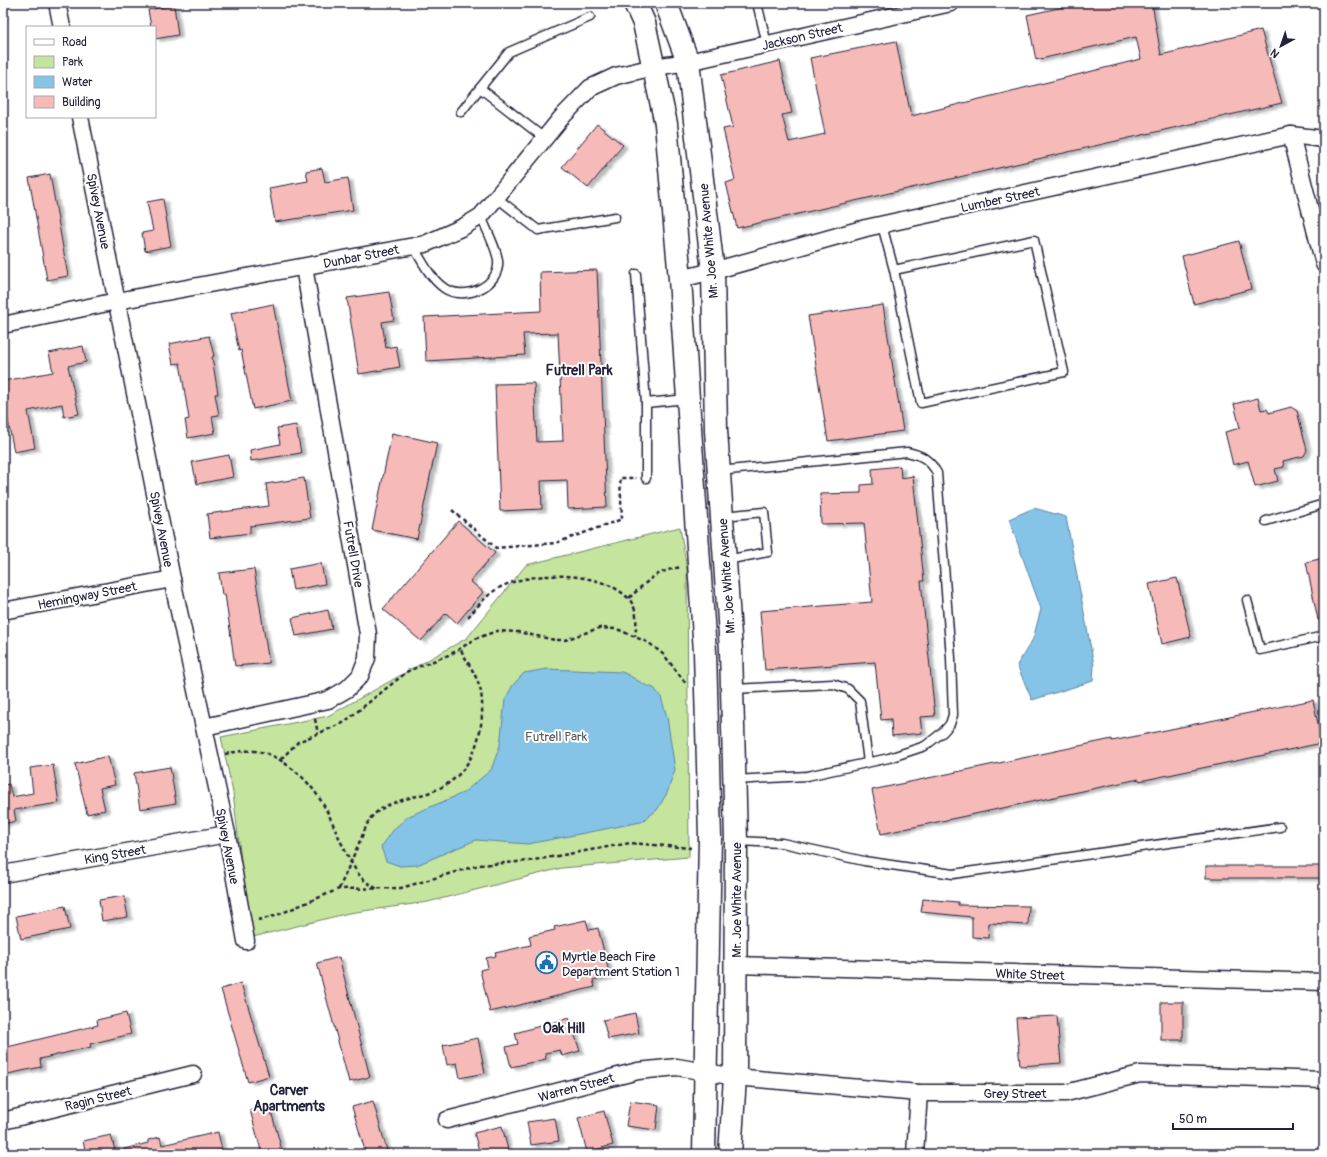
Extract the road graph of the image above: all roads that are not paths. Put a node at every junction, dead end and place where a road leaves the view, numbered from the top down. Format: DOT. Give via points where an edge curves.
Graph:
graph roads {
  1 [pos="57,3"];
  2 [pos="635,3"];
  3 [pos="666,3"];
  4 [pos="757,3"];
  5 [pos="950,3"];
  6 [pos="590,17"];
  7 [pos="62,26"];
  8 [pos="767,44"];
  9 [pos="688,62"];
  10 [pos="654,67"];
  11 [pos="480,88"];
  12 [pos="461,112"];
  13 [pos="80,118"];
  14 [pos="1290,135"];
  15 [pos="544,138"];
  16 [pos="1324,139"];
  17 [pos="497,198"];
  18 [pos="481,216"];
  19 [pos="615,217"];
  20 [pos="882,225"];
  21 [pos="413,246"];
  22 [pos="1324,264"];
  23 [pos="304,267"];
  24 [pos="894,270"];
  25 [pos="713,271"];
  26 [pos="636,274"];
  27 [pos="680,278"];
  28 [pos="117,301"];
  29 [pos="3,324"];
  30 [pos="688,399"];
  31 [pos="646,403"];
  32 [pos="719,471"];
  33 [pos="646,478"];
  34 [pos="1324,504"];
  35 [pos="722,516"];
  36 [pos="1266,521"];
  37 [pos="725,560"];
  38 [pos="172,579"];
  39 [pos="1247,600"];
  40 [pos="3,611"];
  41 [pos="1324,636"];
  42 [pos="732,689"];
  43 [pos="204,727"];
  44 [pos="868,762"];
  45 [pos="734,780"];
  46 [pos="1280,827"];
  47 [pos="227,834"];
  48 [pos="736,841"];
  49 [pos="3,874"];
  50 [pos="246,941"];
  51 [pos="736,965"];
  52 [pos="1324,982"];
  53 [pos="705,1071"];
  54 [pos="192,1074"];
  55 [pos="735,1077"];
  56 [pos="1324,1080"];
  57 [pos="919,1093"];
  58 [pos="448,1120"];
  59 [pos="3,1121"];
  60 [pos="704,1154"];
  61 [pos="730,1154"];
  62 [pos="916,1154"];
  1 -- 7 [label="street"];
  2 -- 10 [label="main road, Mr. Joe White Avenue" via="644,23"];
  3 -- 9 [label="main road, Mr. Joe White Avenue"];
  4 -- 8 [label="lane"];
  5 -- 8 [label="street, Jackson Street"];
  6 -- 11 [label="lane" via="509,52"];
  8 -- 9 [label="street, Jackson Street"];
  9 -- 10 [label="street, Jackson Street"];
  9 -- 25 [label="main road, Mr. Joe White Avenue"];
  10 -- 15 [label="street, Dunbar Street" via="616,76 590,88"];
  10 -- 27 [label="main road, Mr. Joe White Avenue" via="666,124"];
  11 -- 12 [label="lane"];
  11 -- 15 [label="lane"];
  13 -- 28 [label="street, Spivey Avenue"];
  14 -- 16 [label="street, Lumber Street"];
  14 -- 20 [label="street, Lumber Street"];
  14 -- 22 [label="street"];
  15 -- 17 [label="street, Dunbar Street"];
  17 -- 18 [label="street, Dunbar Street"];
  17 -- 19 [label="lane" via="538,230"];
  18 -- 21 [label="street, Dunbar Street" via="425,244"];
  18 -- 21 [label="lane" via="498,259 497,272 491,282 480,289 466,294 446,289 434,280"];
  20 -- 24 [label="lane"];
  20 -- 25 [label="street, Lumber Street"];
  21 -- 23 [label="street, Dunbar Street"];
  23 -- 28 [label="street, Dunbar Street"];
  23 -- 43 [label="street, Futrell Drive" via="368,634 367,658 360,676 347,689 328,700"];
  24 -- 24 [label="lane" via="922,403 1064,372 1034,240"];
  25 -- 27 [label="street, Lumber Street"];
  25 -- 32 [label="main road, Mr. Joe White Avenue"];
  26 -- 31 [label="lane"];
  27 -- 30 [label="main road, Mr. Joe White Avenue"];
  28 -- 29 [label="street, Dunbar Street"];
  28 -- 38 [label="street, Spivey Avenue"];
  30 -- 31 [label="lane"];
  30 -- 53 [label="main road, Mr. Joe White Avenue" via="706,689 710,849"];
  31 -- 33 [label="lane"];
  32 -- 35 [label="main road, Mr. Joe White Avenue"];
  32 -- 44 [label="lane" via="907,452 920,455 937,473 953,715 943,732 925,746"];
  34 -- 36 [label="lane"];
  35 -- 37 [label="main road, Mr. Joe White Avenue"];
  35 -- 37 [label="lane" via="764,512 768,552"];
  37 -- 42 [label="main road, Mr. Joe White Avenue"];
  38 -- 40 [label="street, Hemingway Street"];
  38 -- 43 [label="street, Spivey Avenue"];
  39 -- 41 [label="lane" via="1260,650"];
  42 -- 44 [label="lane" via="833,684 848,689 860,701"];
  42 -- 45 [label="main road, Mr. Joe White Avenue"];
  43 -- 47 [label="street, Spivey Avenue"];
  44 -- 45 [label="lane" via="807,776"];
  45 -- 48 [label="main road, Mr. Joe White Avenue"];
  46 -- 48 [label="lane" via="953,874 864,861 782,843"];
  47 -- 49 [label="street, King Street"];
  47 -- 50 [label="street, Spivey Avenue"];
  48 -- 51 [label="main road, Mr. Joe White Avenue"];
  51 -- 52 [label="street, White Street"];
  51 -- 55 [label="main road, Mr. Joe White Avenue"];
  53 -- 55 [label="street, Grey Street"];
  53 -- 58 [label="street, Warren Street" via="678,1067 638,1071"];
  53 -- 60 [label="main road, Mr. Joe White Avenue"];
  54 -- 59 [label="street, Ragin Street"];
  55 -- 57 [label="street, Grey Street"];
  55 -- 61 [label="main road, Mr. Joe White Avenue"];
  56 -- 57 [label="street, Grey Street" via="1140,1074 1066,1093"];
  57 -- 62 [label="street"];
}
